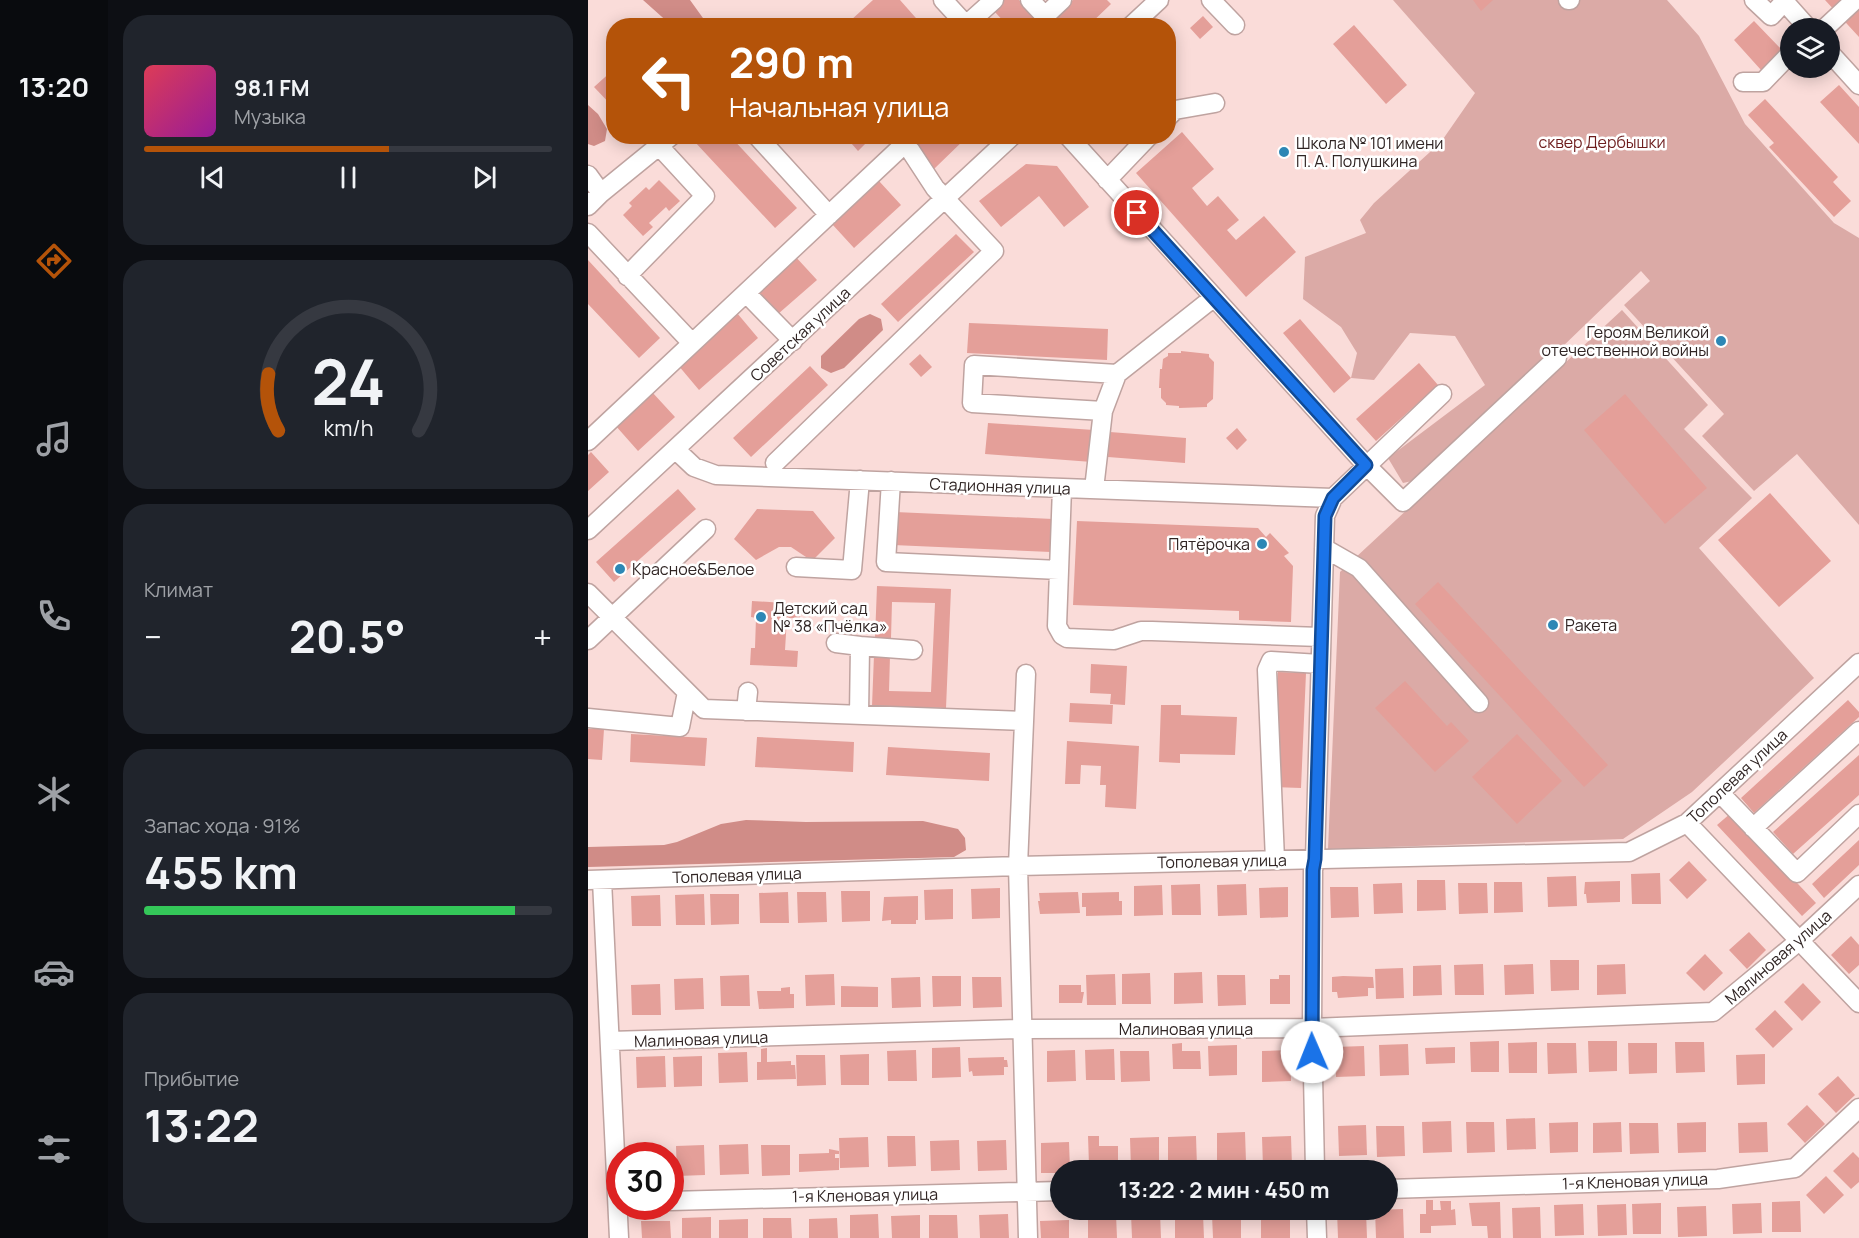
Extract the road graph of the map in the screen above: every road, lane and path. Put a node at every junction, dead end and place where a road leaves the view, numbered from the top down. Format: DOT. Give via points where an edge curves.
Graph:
graph roads {
  1 [pos="943,0"];
  2 [pos="994,0"];
  3 [pos="1030,0"];
  4 [pos="1062,0"];
  5 [pos="1211,0"];
  6 [pos="1754,0"];
  7 [pos="1855,0"];
  8 [pos="1783,1"];
  9 [pos="1151,2"];
  10 [pos="960,18"];
  11 [pos="974,18"];
  12 [pos="1138,18"];
  13 [pos="1799,18"];
  14 [pos="1836,18"];
  15 [pos="1235,25"];
  16 [pos="1780,64"];
  17 [pos="1840,64"];
  18 [pos="1743,82"];
  19 [pos="1859,85"];
  20 [pos="1215,102"];
  21 [pos="1176,110"];
  22 [pos="661,144"];
  23 [pos="667,144"];
  24 [pos="764,144"];
  25 [pos="901,144"];
  26 [pos="909,144"];
  27 [pos="1003,144"];
  28 [pos="1075,144"];
  29 [pos="1141,144"];
  30 [pos="588,175"];
  31 [pos="1107,180"];
  32 [pos="601,193"];
  33 [pos="945,198"];
  34 [pos="588,206"];
  35 [pos="829,215"];
  36 [pos="588,233"];
  37 [pos="627,276"];
  38 [pos="746,293"];
  39 [pos="1213,298"];
  40 [pos="793,340"];
  41 [pos="692,343"];
  42 [pos="1557,358"];
  43 [pos="1117,374"];
  44 [pos="1442,394"];
  45 [pos="1103,411"];
  46 [pos="589,435"];
  47 [pos="676,450"];
  48 [pos="775,463"];
  49 [pos="1366,465"];
  50 [pos="860,480"];
  51 [pos="891,482"];
  52 [pos="1062,488"];
  53 [pos="1094,489"];
  54 [pos="1333,498"];
  55 [pos="706,529"];
  56 [pos="588,530"];
  57 [pos="1324,548"];
  58 [pos="796,567"];
  59 [pos="1059,570"];
  60 [pos="588,593"];
  61 [pos="611,618"];
  62 [pos="1320,637"];
  63 [pos="588,640"];
  64 [pos="836,643"];
  65 [pos="860,645"];
  66 [pos="913,650"];
  67 [pos="1859,663"];
  68 [pos="1320,664"];
  69 [pos="1026,674"];
  70 [pos="687,692"];
  71 [pos="748,692"];
  72 [pos="1479,703"];
  73 [pos="746,711"];
  74 [pos="859,715"];
  75 [pos="588,718"];
  76 [pos="1024,721"];
  77 [pos="1859,730"];
  78 [pos="1720,793"];
  79 [pos="1859,814"];
  80 [pos="1687,824"];
  81 [pos="1753,828"];
  82 [pos="1315,859"];
  83 [pos="1275,860"];
  84 [pos="1018,866"];
  85 [pos="595,880"];
  86 [pos="1859,885"];
  87 [pos="1799,941"];
  88 [pos="1859,1003"];
  89 [pos="1312,1028"];
  90 [pos="1022,1029"];
  91 [pos="610,1041"];
  92 [pos="1859,1108"];
  93 [pos="616,1142"];
  94 [pos="1315,1160"];
  95 [pos="1398,1189"];
  96 [pos="1026,1191"];
  97 [pos="1050,1191"];
  98 [pos="684,1201"];
  99 [pos="619,1220"];
  100 [pos="1316,1220"];
  101 [pos="619,1238"];
  102 [pos="1028,1238"];
  103 [pos="1317,1238"];
  1 -- 10 [label="street"];
  2 -- 11 [label="street"];
  3 -- 4 [label="street" via="1045,16"];
  5 -- 15 [label="street"];
  6 -- 8 [label="street" via="1771,16"];
  7 -- 14 [label="street"];
  8 -- 13 [label="street"];
  9 -- 12 [label="street"];
  16 -- 18 [label="street" via="1763,82"];
  17 -- 19 [label="street"];
  20 -- 21 [label="street"];
  22 -- 32 [label="street"];
  23 -- 37 [label="street" via="705,196"];
  24 -- 35 [label="street"];
  25 -- 35 [label="street"];
  26 -- 33 [label="street"];
  27 -- 33 [label="street, Советская улица"];
  28 -- 31 [label="street"];
  29 -- 31 [label="street"];
  30 -- 32 [label="street"];
  31 -- 39 [label="street"];
  32 -- 34 [label="street"];
  33 -- 40 [label="street, Советская улица"];
  33 -- 48 [label="street" via="994,251"];
  35 -- 38 [label="street"];
  36 -- 37 [label="street"];
  37 -- 41 [label="street"];
  38 -- 40 [label="street"];
  38 -- 41 [label="street"];
  39 -- 43 [label="street"];
  39 -- 49 [label="street"];
  40 -- 47 [label="street, Советская улица"];
  41 -- 46 [label="street"];
  42 -- 49 [label="street" via="1404,502"];
  43 -- 45 [label="street"];
  43 -- 45 [label="street" via="974,365 972,403"];
  44 -- 49 [label="street"];
  45 -- 53 [label="street"];
  47 -- 50 [label="street, Стадионная улица" via="694,468 716,475"];
  47 -- 56 [label="street, Советская улица"];
  49 -- 54 [label="street"];
  50 -- 51 [label="street, Стадионная улица"];
  50 -- 58 [label="street" via="852,570"];
  51 -- 52 [label="street, Стадионная улица"];
  51 -- 59 [label="street" via="886,561"];
  52 -- 53 [label="street, Стадионная улица"];
  52 -- 59 [label="street"];
  53 -- 54 [label="street, Стадионная улица"];
  54 -- 57 [label="street" via="1325,516"];
  55 -- 61 [label="street"];
  57 -- 62 [label="street"];
  57 -- 72 [label="street" via="1359,568"];
  59 -- 62 [label="street" via="1057,626 1067,638 1114,640 1152,630"];
  60 -- 61 [label="street"];
  61 -- 63 [label="street"];
  61 -- 70 [label="street"];
  62 -- 68 [label="street"];
  64 -- 65 [label="street"];
  65 -- 66 [label="street"];
  65 -- 74 [label="street"];
  67 -- 78 [label="street, Тополевая улица"];
  68 -- 82 [label="street"];
  68 -- 83 [label="street" via="1271,662 1267,670"];
  69 -- 76 [label="street"];
  70 -- 73 [label="street" via="704,709"];
  70 -- 75 [label="street" via="680,727"];
  71 -- 73 [label="street"];
  73 -- 74 [label="street"];
  74 -- 76 [label="street"];
  76 -- 84 [label="street"];
  77 -- 81 [label="street"];
  78 -- 80 [label="street, Тополевая улица"];
  78 -- 81 [label="street"];
  79 -- 81 [label="street" via="1797,873"];
  80 -- 82 [label="street, Тополевая улица" via="1629,852"];
  80 -- 87 [label="street"];
  82 -- 83 [label="street, Тополевая улица"];
  82 -- 89 [label="street"];
  83 -- 84 [label="street, Тополевая улица"];
  84 -- 85 [label="street, Тополевая улица"];
  84 -- 90 [label="street"];
  85 -- 91 [label="street, Малиновая улица"];
  86 -- 87 [label="street, Малиновая улица"];
  87 -- 88 [label="street"];
  87 -- 89 [label="street, Малиновая улица" via="1713,1012"];
  89 -- 90 [label="street, Малиновая улица"];
  89 -- 94 [label="street"];
  90 -- 91 [label="street, Малиновая улица"];
  90 -- 96 [label="street"];
  91 -- 93 [label="street, Малиновая улица"];
  92 -- 95 [label="street, 1-я Кленовая улица" via="1795,1168 1718,1179"];
  96 -- 97 [label="street, 1-я Кленовая улица"];
  96 -- 98 [label="street, 1-я Кленовая улица"];
  96 -- 102 [label="street"];
  99 -- 101 [label="street, Малиновая улица"];
  100 -- 103 [label="street"];
}
